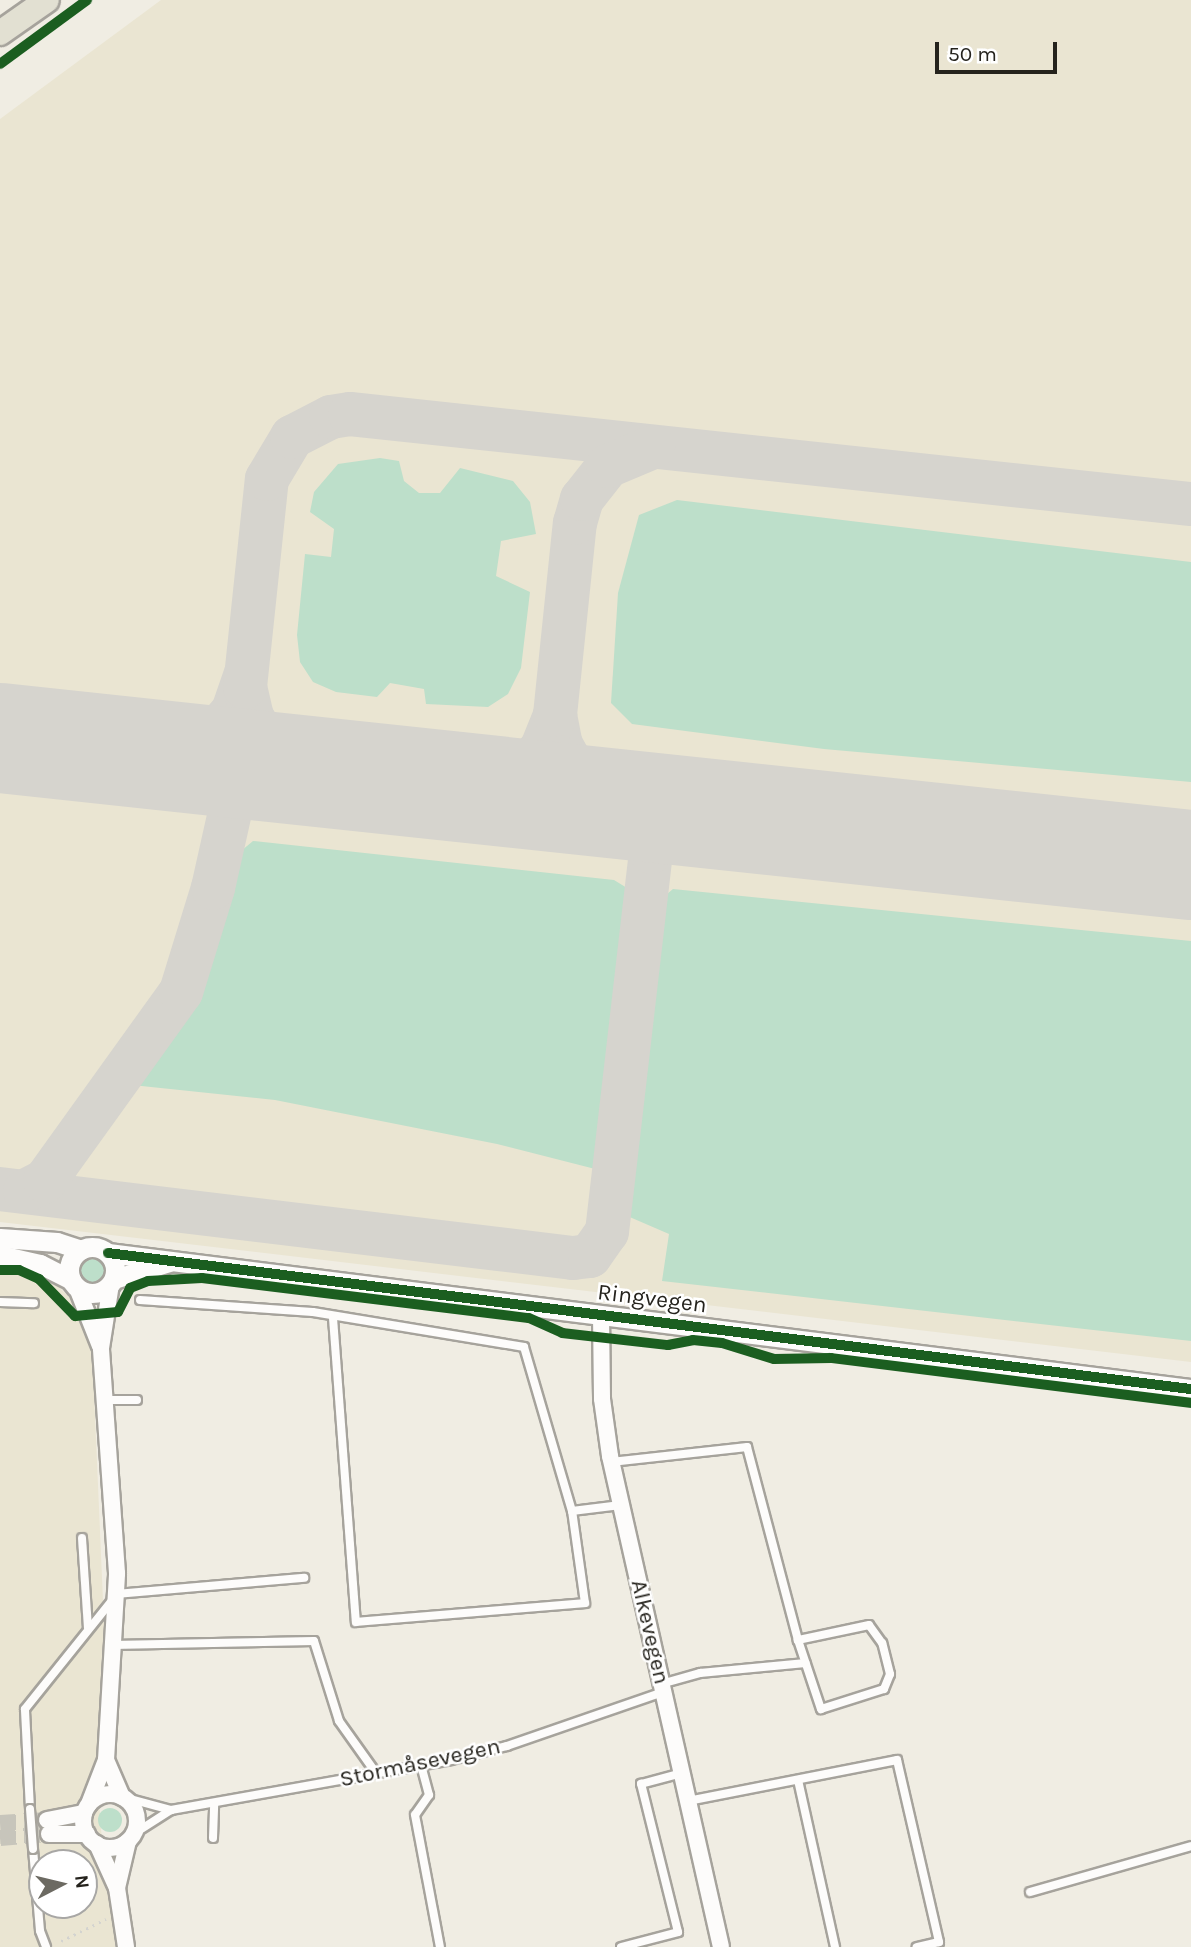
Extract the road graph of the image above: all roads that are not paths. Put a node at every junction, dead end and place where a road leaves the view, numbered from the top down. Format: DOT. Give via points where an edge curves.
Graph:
graph roads {
  1 [pos="47,0"];
  2 [pos="0,33"];
  3 [pos="0,1238"];
  4 [pos="80,1250"];
  5 [pos="108,1253"];
  6 [pos="0,1255"];
  7 [pos="173,1262"];
  8 [pos="112,1282"];
  9 [pos="74,1284"];
  10 [pos="140,1300"];
  11 [pos="0,1302"];
  12 [pos="34,1303"];
  13 [pos="601,1315"];
  14 [pos="332,1318"];
  15 [pos="101,1348"];
  16 [pos="1191,1388"];
  17 [pos="137,1399"];
  18 [pos="106,1401"];
  19 [pos="611,1462"];
  20 [pos="621,1505"];
  21 [pos="572,1511"];
  22 [pos="82,1538"];
  23 [pos="304,1578"];
  24 [pos="116,1595"];
  25 [pos="88,1628"];
  26 [pos="798,1640"];
  27 [pos="112,1646"];
  28 [pos="806,1663"];
  29 [pos="662,1688"];
  30 [pos="106,1760"];
  31 [pos="421,1765"];
  32 [pos="376,1773"];
  33 [pos="682,1773"];
  34 [pos="798,1780"];
  35 [pos="123,1797"];
  36 [pos="688,1801"];
  37 [pos="214,1803"];
  38 [pos="86,1809"];
  39 [pos="171,1810"];
  40 [pos="130,1838"];
  41 [pos="213,1838"];
  42 [pos="92,1839"];
  43 [pos="1191,1846"];
  44 [pos="117,1888"];
  45 [pos="1030,1892"];
  46 [pos="46,1947"];
  47 [pos="126,1947"];
  48 [pos="440,1947"];
  49 [pos="621,1947"];
  50 [pos="721,1947"];
  51 [pos="835,1947"];
  52 [pos="917,1947"];
  1 -- 2 [label="highway"];
  3 -- 4 [label="street" via="57,1242"];
  4 -- 5 [label="street" via="94,1247"];
  4 -- 9 [label="street" via="70,1263"];
  5 -- 7 [label="street, Ringvegen" via="142,1254"];
  5 -- 8 [label="street" via="115,1265"];
  6 -- 9 [label="street" via="40,1264"];
  7 -- 8 [label="street, Ringvegen"];
  7 -- 13 [label="street, Ringvegen"];
  8 -- 9 [label="street" via="95,1293"];
  8 -- 15 [label="street"];
  9 -- 15 [label="street"];
  10 -- 14 [label="lane" via="313,1312"];
  11 -- 12 [label="lane"];
  13 -- 16 [label="street, Ringvegen"];
  13 -- 19 [label="street, Alkevegen" via="602,1399"];
  14 -- 21 [label="lane" via="524,1347"];
  14 -- 21 [label="lane" via="356,1622 586,1603"];
  15 -- 18 [label="street"];
  17 -- 18 [label="lane"];
  18 -- 24 [label="street" via="118,1548"];
  19 -- 20 [label="street, Alkevegen"];
  19 -- 26 [label="lane" via="747,1447"];
  20 -- 21 [label="lane"];
  20 -- 29 [label="street, Alkevegen"];
  22 -- 25 [label="lane"];
  23 -- 24 [label="lane"];
  24 -- 25 [label="lane"];
  24 -- 27 [label="street"];
  25 -- 46 [label="lane, bridge" via="25,1709 40,1931"];
  26 -- 28 [label="lane"];
  26 -- 28 [label="lane" via="869,1625 882,1643 890,1674 884,1689 821,1709"];
  27 -- 30 [label="street"];
  27 -- 32 [label="lane" via="314,1641 339,1721"];
  28 -- 29 [label="lane, Stormåsevegen" via="700,1673"];
  29 -- 31 [label="lane, Stormåsevegen" via="507,1746"];
  29 -- 33 [label="street, Alkevegen"];
  30 -- 35 [label="street"];
  30 -- 38 [label="street"];
  31 -- 32 [label="lane, Stormåsevegen"];
  31 -- 48 [label="lane" via="429,1795 415,1815"];
  32 -- 37 [label="lane, Stormåsevegen"];
  33 -- 36 [label="street, Alkevegen"];
  33 -- 49 [label="lane" via="641,1784 678,1932"];
  34 -- 36 [label="lane"];
  34 -- 51 [label="lane"];
  34 -- 52 [label="lane" via="897,1760 940,1942"];
  35 -- 38 [label="street" via="106,1794"];
  35 -- 39 [label="lane"];
  35 -- 40 [label="street" via="136,1815"];
  36 -- 50 [label="street, Alkevegen"];
  37 -- 39 [label="lane, Stormåsevegen"];
  37 -- 41 [label="lane"];
  38 -- 42 [label="street"];
  38 -- 42 [label="street" via="48,1827"];
  39 -- 40 [label="lane"];
  40 -- 42 [label="street" via="115,1847"];
  40 -- 44 [label="street"];
  42 -- 44 [label="street"];
  43 -- 45 [label="lane"];
  44 -- 47 [label="street"];
}
